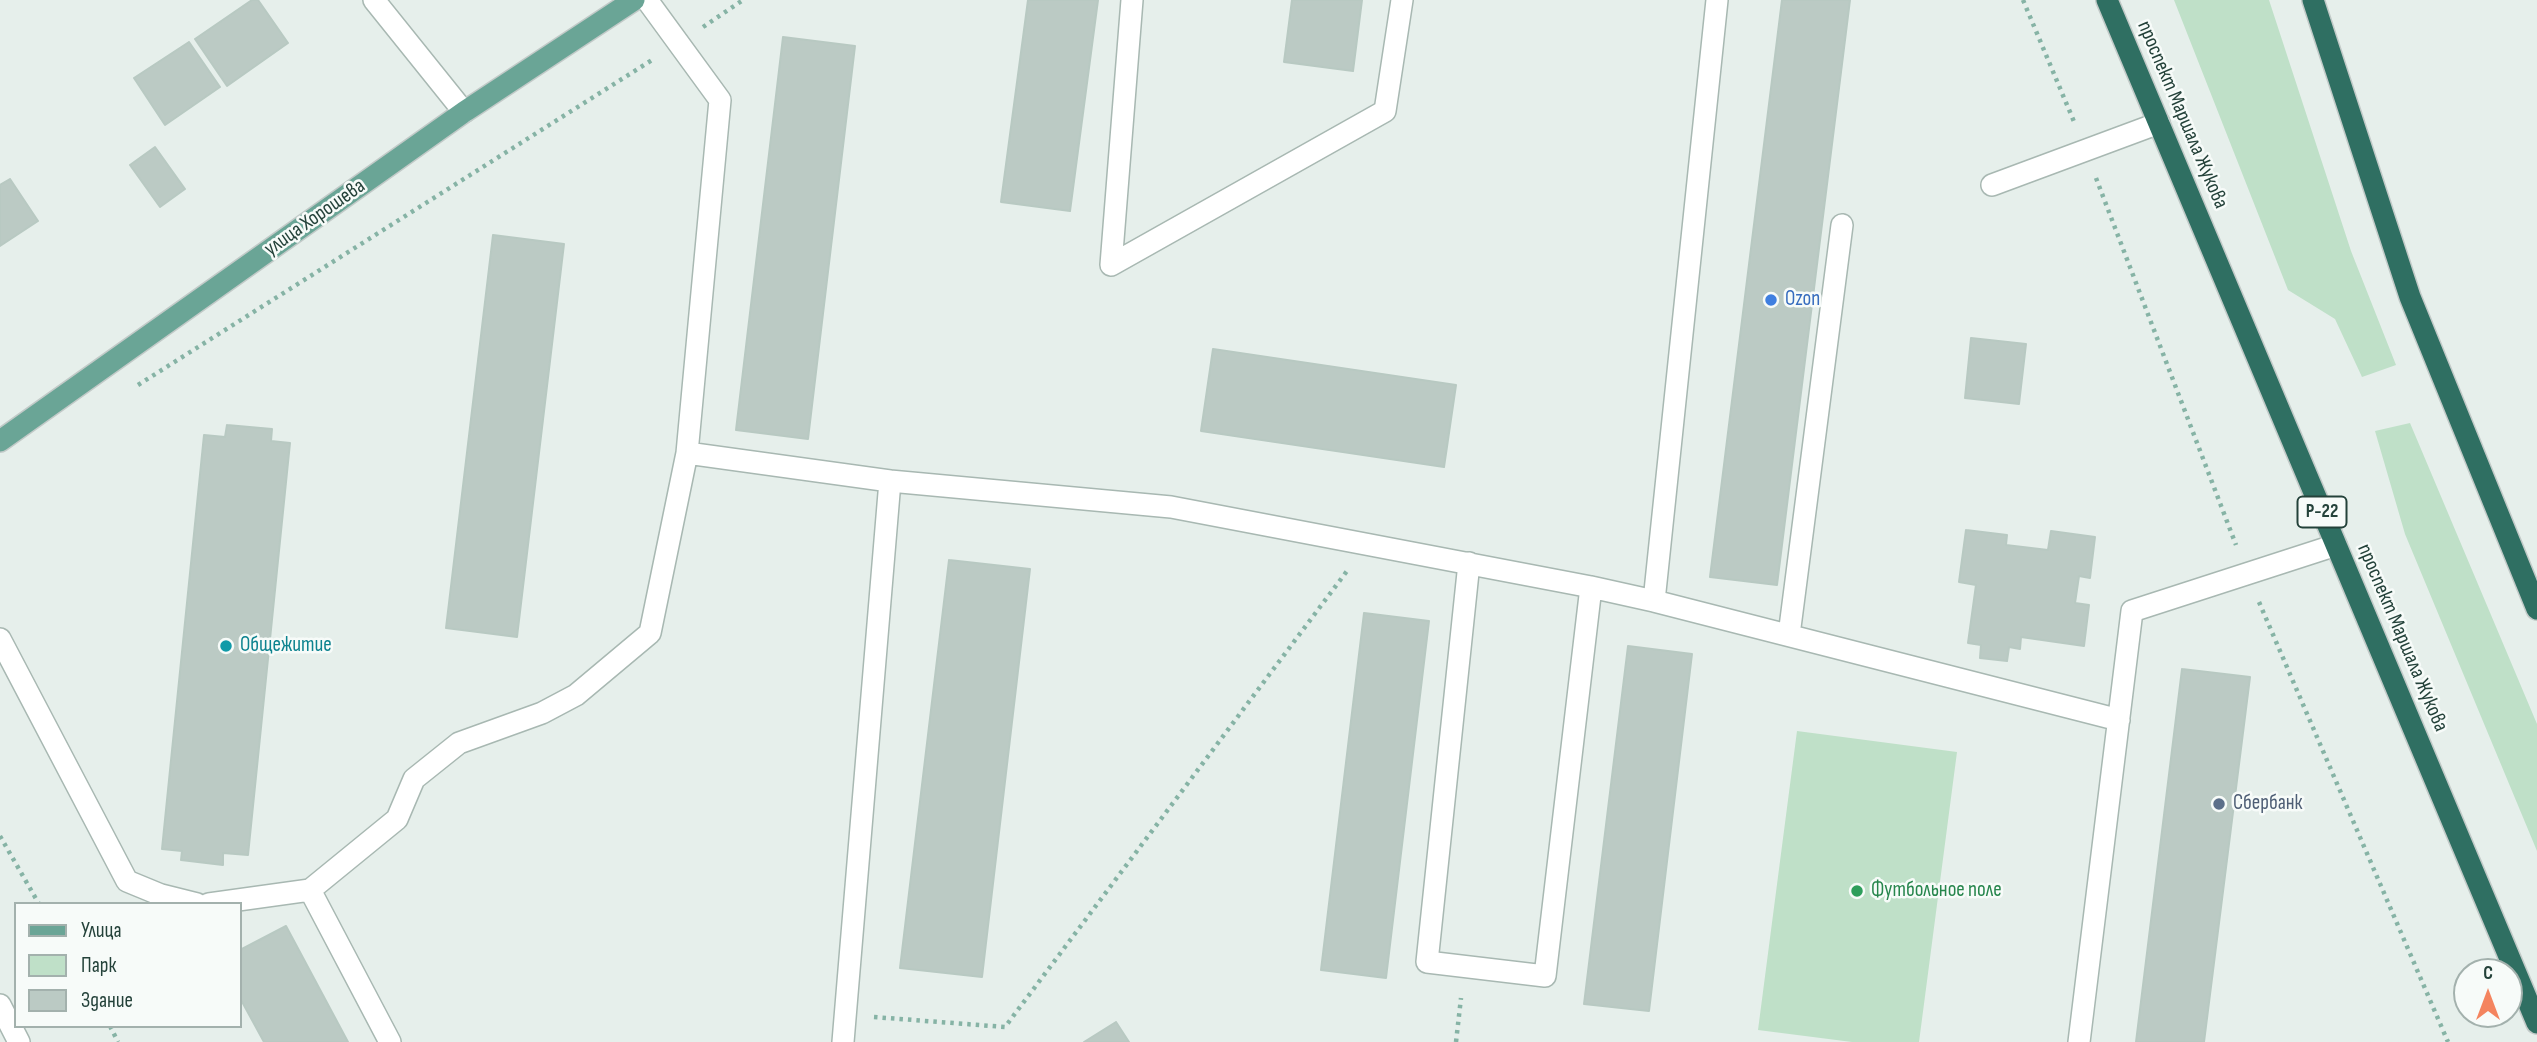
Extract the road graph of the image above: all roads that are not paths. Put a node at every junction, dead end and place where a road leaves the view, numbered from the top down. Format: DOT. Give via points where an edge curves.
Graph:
graph roads {
  1 [pos="374,0"];
  2 [pos="634,0"];
  3 [pos="648,0"];
  4 [pos="1132,0"];
  5 [pos="1402,0"];
  6 [pos="1717,0"];
  7 [pos="2107,0"];
  8 [pos="2313,0"];
  9 [pos="464,112"];
  10 [pos="2159,123"];
  11 [pos="1992,184"];
  12 [pos="1842,225"];
  13 [pos="0,441"];
  14 [pos="687,453"];
  15 [pos="890,481"];
  16 [pos="2336,545"];
  17 [pos="1469,563"];
  18 [pos="1591,587"];
  19 [pos="1654,601"];
  20 [pos="2537,608"];
  21 [pos="1789,635"];
  22 [pos="0,639"];
  23 [pos="2119,720"];
  24 [pos="310,890"];
  25 [pos="189,902"];
  26 [pos="223,902"];
  27 [pos="0,1005"];
  28 [pos="2537,1023"];
  29 [pos="19,1042"];
  30 [pos="390,1042"];
  31 [pos="843,1042"];
  32 [pos="2079,1042"];
  1 -- 9 [label="street"];
  2 -- 9 [label="main road, улица Хорошева"];
  3 -- 14 [label="street" via="720,100"];
  4 -- 5 [label="street" via="1111,265 1385,110"];
  6 -- 19 [label="street"];
  7 -- 10 [label="highway, проспект Маршала Жукова / Р-22"];
  8 -- 20 [label="highway" via="2410,297"];
  9 -- 13 [label="main road, улица Хорошева"];
  10 -- 11 [label="street"];
  10 -- 16 [label="highway, проспект Маршала Жукова / Р-22"];
  12 -- 21 [label="street"];
  14 -- 15 [label="street"];
  14 -- 24 [label="street" via="650,633 576,695 542,713 459,743 414,779 397,820"];
  15 -- 17 [label="street" via="1171,507"];
  15 -- 31 [label="street"];
  16 -- 23 [label="street" via="2132,611"];
  16 -- 28 [label="highway, проспект Маршала Жукова / Р-22"];
  17 -- 18 [label="street"];
  17 -- 18 [label="street" via="1427,961 1545,976"];
  18 -- 19 [label="street"];
  19 -- 21 [label="street"];
  21 -- 23 [label="street"];
  22 -- 25 [label="street" via="127,881"];
  23 -- 32 [label="street"];
  24 -- 26 [label="street"];
  24 -- 30 [label="street"];
  27 -- 29 [label="street"];
}
